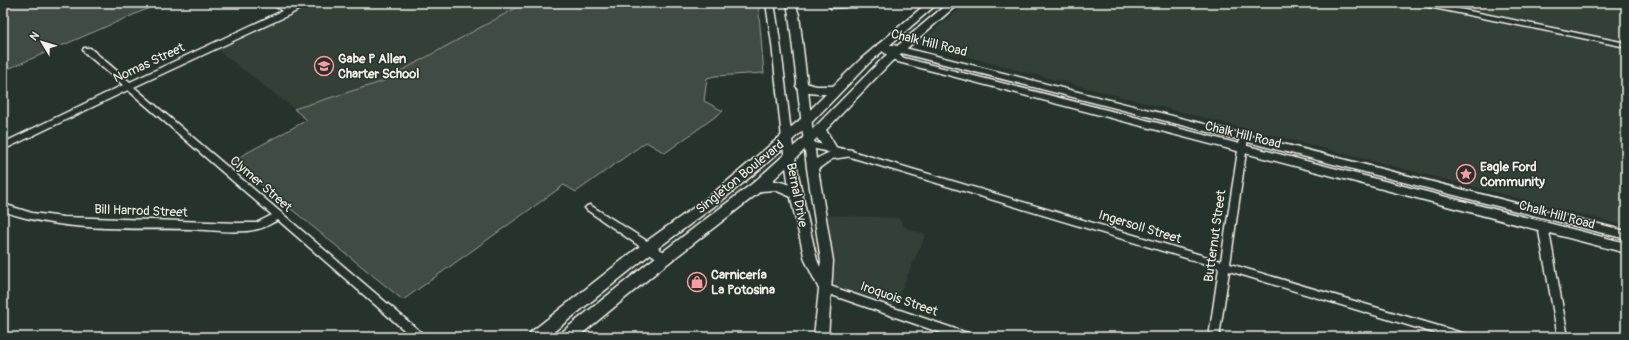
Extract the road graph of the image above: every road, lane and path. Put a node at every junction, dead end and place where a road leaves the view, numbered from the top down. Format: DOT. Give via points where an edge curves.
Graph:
graph roads {
  1 [pos="275,3"];
  2 [pos="306,3"];
  3 [pos="770,3"];
  4 [pos="791,3"];
  5 [pos="933,3"];
  6 [pos="954,3"];
  7 [pos="1419,3"];
  8 [pos="288,12"];
  9 [pos="882,45"];
  10 [pos="1626,45"];
  11 [pos="87,50"];
  12 [pos="895,52"];
  13 [pos="129,86"];
  14 [pos="802,86"];
  15 [pos="836,90"];
  16 [pos="806,121"];
  17 [pos="820,129"];
  18 [pos="787,138"];
  19 [pos="809,143"];
  20 [pos="1243,143"];
  21 [pos="3,147"];
  22 [pos="831,148"];
  23 [pos="848,152"];
  24 [pos="790,158"];
  25 [pos="812,168"];
  26 [pos="758,186"];
  27 [pos="1438,192"];
  28 [pos="796,194"];
  29 [pos="1480,197"];
  30 [pos="3,207"];
  31 [pos="590,208"];
  32 [pos="1481,210"];
  33 [pos="278,216"];
  34 [pos="1543,226"];
  35 [pos="1626,234"];
  36 [pos="649,247"];
  37 [pos="1626,248"];
  38 [pos="665,258"];
  39 [pos="1224,266"];
  40 [pos="824,288"];
  41 [pos="418,337"];
  42 [pos="536,337"];
  43 [pos="567,337"];
  44 [pos="821,337"];
  45 [pos="966,337"];
  46 [pos="1214,337"];
  47 [pos="1462,337"];
  48 [pos="1564,337"];
  1 -- 8 [label="street"];
  2 -- 8 [label="street, Nomas Street"];
  3 -- 18 [label="street, Bernal Drive"];
  4 -- 14 [label="street, Bernal Drive"];
  5 -- 9 [label="main road, Singleton Boulevard"];
  6 -- 12 [label="main road, Singleton Boulevard"];
  7 -- 10 [label="street"];
  8 -- 13 [label="street, Nomas Street"];
  9 -- 12 [label="street, Chalk Hill Road"];
  9 -- 15 [label="main road, Singleton Boulevard"];
  11 -- 13 [label="street, Clymer Street"];
  12 -- 17 [label="main road, Singleton Boulevard"];
  12 -- 20 [label="street, Chalk Hill Road" via="902,60"];
  13 -- 21 [label="street, Nomas Street"];
  13 -- 33 [label="street, Clymer Street"];
  14 -- 15 [label="main road" via="815,90"];
  14 -- 16 [label="street, Bernal Drive"];
  15 -- 16 [label="main road, Singleton Boulevard"];
  16 -- 18 [label="main road, Singleton Boulevard"];
  16 -- 19 [label="street, Bernal Drive"];
  17 -- 19 [label="main road, Singleton Boulevard"];
  17 -- 22 [label="main road"];
  18 -- 24 [label="street, Bernal Drive"];
  18 -- 36 [label="main road, Singleton Boulevard" via="716,199"];
  19 -- 22 [label="street, Ingersoll Street"];
  19 -- 24 [label="main road, Singleton Boulevard"];
  19 -- 25 [label="street, Bernal Drive"];
  20 -- 27 [label="street, Chalk Hill Road"];
  20 -- 39 [label="street, Butternut Street"];
  22 -- 23 [label="street, Ingersoll Street"];
  23 -- 25 [label="street" via="826,157"];
  23 -- 39 [label="street, Ingersoll Street"];
  24 -- 26 [label="main road, Singleton Boulevard"];
  24 -- 28 [label="street, Bernal Drive"];
  25 -- 40 [label="street, Bernal Drive" via="826,261"];
  26 -- 28 [label="main road" via="776,185"];
  26 -- 38 [label="main road, Singleton Boulevard"];
  27 -- 29 [label="street, Chalk Hill Road"];
  27 -- 32 [label="street, Chalk Hill Road"];
  28 -- 40 [label="street, Bernal Drive" via="811,260"];
  29 -- 32 [label="street"];
  29 -- 35 [label="street, Chalk Hill Road"];
  30 -- 33 [label="street, Bill Harrod Street" via="14,212 77,222 230,227 258,226"];
  31 -- 36 [label="street"];
  32 -- 34 [label="street, Chalk Hill Road"];
  33 -- 41 [label="street, Clymer Street"];
  34 -- 37 [label="street, Chalk Hill Road"];
  34 -- 48 [label="street"];
  36 -- 38 [label="street"];
  36 -- 42 [label="main road, Singleton Boulevard"];
  38 -- 43 [label="main road, Singleton Boulevard"];
  39 -- 46 [label="street, Butternut Street"];
  39 -- 47 [label="street, Ingersoll Street"];
  40 -- 44 [label="street, Bernal Drive"];
  40 -- 45 [label="street, Iroquois Street"];
}
